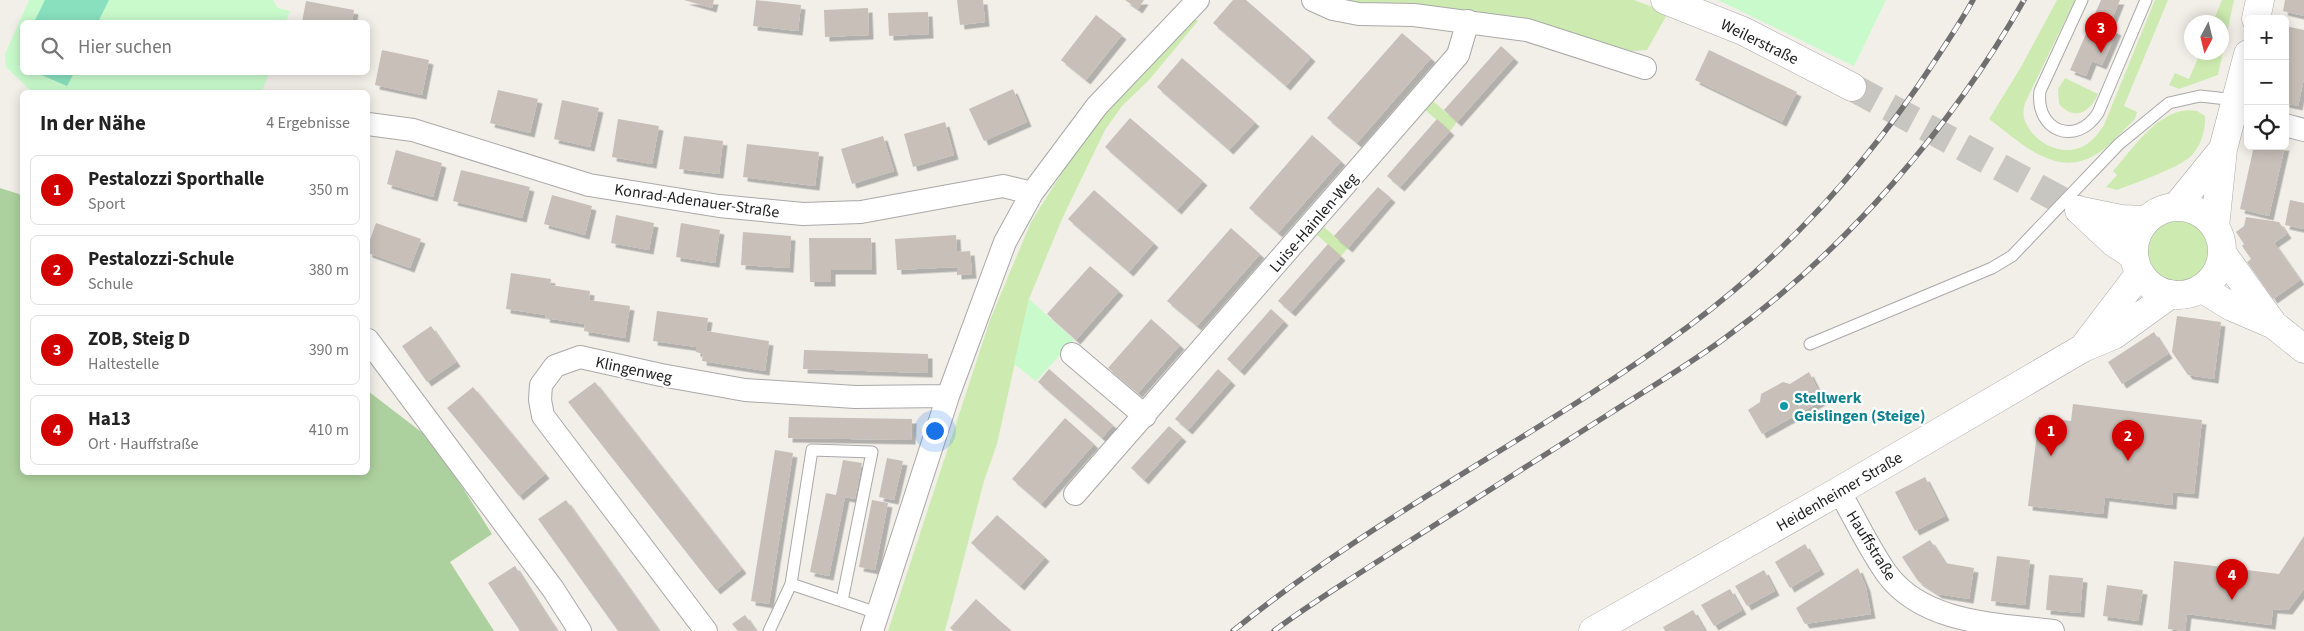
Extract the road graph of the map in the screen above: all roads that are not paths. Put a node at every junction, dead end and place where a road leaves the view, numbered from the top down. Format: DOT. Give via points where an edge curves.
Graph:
graph roads {
  1 [pos="1198,0"];
  2 [pos="1313,0"];
  3 [pos="1665,0"];
  4 [pos="2082,0"];
  5 [pos="2146,0"];
  6 [pos="2260,0"];
  7 [pos="2257,15"];
  8 [pos="1468,21"];
  9 [pos="2247,60"];
  10 [pos="1645,68"];
  11 [pos="1852,87"];
  12 [pos="2240,109"];
  13 [pos="370,124"];
  14 [pos="2289,125"];
  15 [pos="2304,130"];
  16 [pos="2223,149"];
  17 [pos="1032,193"];
  18 [pos="2176,206"];
  19 [pos="2146,220"];
  20 [pos="2215,227"];
  21 [pos="2222,253"];
  22 [pos="2137,264"];
  23 [pos="2201,288"];
  24 [pos="2171,294"];
  25 [pos="2274,325"];
  26 [pos="370,343"];
  27 [pos="1810,344"];
  28 [pos="2083,348"];
  29 [pos="2304,349"];
  30 [pos="1072,354"];
  31 [pos="948,396"];
  32 [pos="1145,416"];
  33 [pos="1839,491"];
  34 [pos="1075,494"];
  35 [pos="791,584"];
  36 [pos="842,601"];
  37 [pos="875,622"];
  38 [pos="580,631"];
  39 [pos="706,631"];
  40 [pos="769,631"];
  41 [pos="1593,631"];
  42 [pos="2053,631"];
  1 -- 17 [label="street" via="1097,106"];
  2 -- 8 [label="street" via="1333,9 1359,14"];
  3 -- 11 [label="street, Weilerstraße" via="1743,31"];
  4 -- 5 [label="lane" via="2040,91 2038,104 2044,117 2061,131 2083,129 2098,113"];
  6 -- 7 [label="street"];
  8 -- 10 [label="street" via="1527,30"];
  8 -- 32 [label="street, Luise-Hainlen-Weg" via="1458,55"];
  9 -- 12 [label="street"];
  12 -- 16 [label="street"];
  12 -- 27 [label="lane" via="2200,96 2169,102 2120,144 2012,256 1992,268"];
  13 -- 17 [label="street, Konrad-Adenauer-Straße" via="413,130 589,185 719,206 803,214 861,212 1003,186"];
  14 -- 15 [label="street"];
  16 -- 18 [label="street"];
  16 -- 20 [label="street"];
  17 -- 31 [label="street" via="1006,242"];
  18 -- 19 [label="street" via="2165,208"];
  18 -- 20 [label="street" via="2198,212"];
  19 -- 22 [label="street" via="2136,236"];
  19 -- 22 [label="street" via="2120,219 2080,210"];
  20 -- 21 [label="street" via="2220,235"];
  21 -- 23 [label="street" via="2216,273"];
  21 -- 25 [label="street"];
  22 -- 24 [label="street" via="2148,283"];
  22 -- 28 [label="street, Heidenheimer Straße"];
  23 -- 24 [label="street" via="2187,294"];
  23 -- 25 [label="street" via="2232,307"];
  24 -- 28 [label="street, Heidenheimer Straße" via="2114,335"];
  25 -- 29 [label="street"];
  26 -- 38 [label="street" via="553,589"];
  28 -- 33 [label="street, Heidenheimer Straße"];
  30 -- 32 [label="street"];
  31 -- 37 [label="street"];
  31 -- 39 [label="street, Klingenweg" via="855,397 745,390 580,357 556,366 541,385 543,416"];
  32 -- 34 [label="street, Luise-Hainlen-Weg"];
  33 -- 41 [label="street, Heidenheimer Straße"];
  33 -- 42 [label="street, Hauffstraße" via="1887,574 1899,588 1941,612 1967,619"];
  35 -- 36 [label="lane"];
  35 -- 36 [label="lane" via="812,450 872,452"];
  35 -- 40 [label="lane"];
  36 -- 37 [label="lane"];
}
